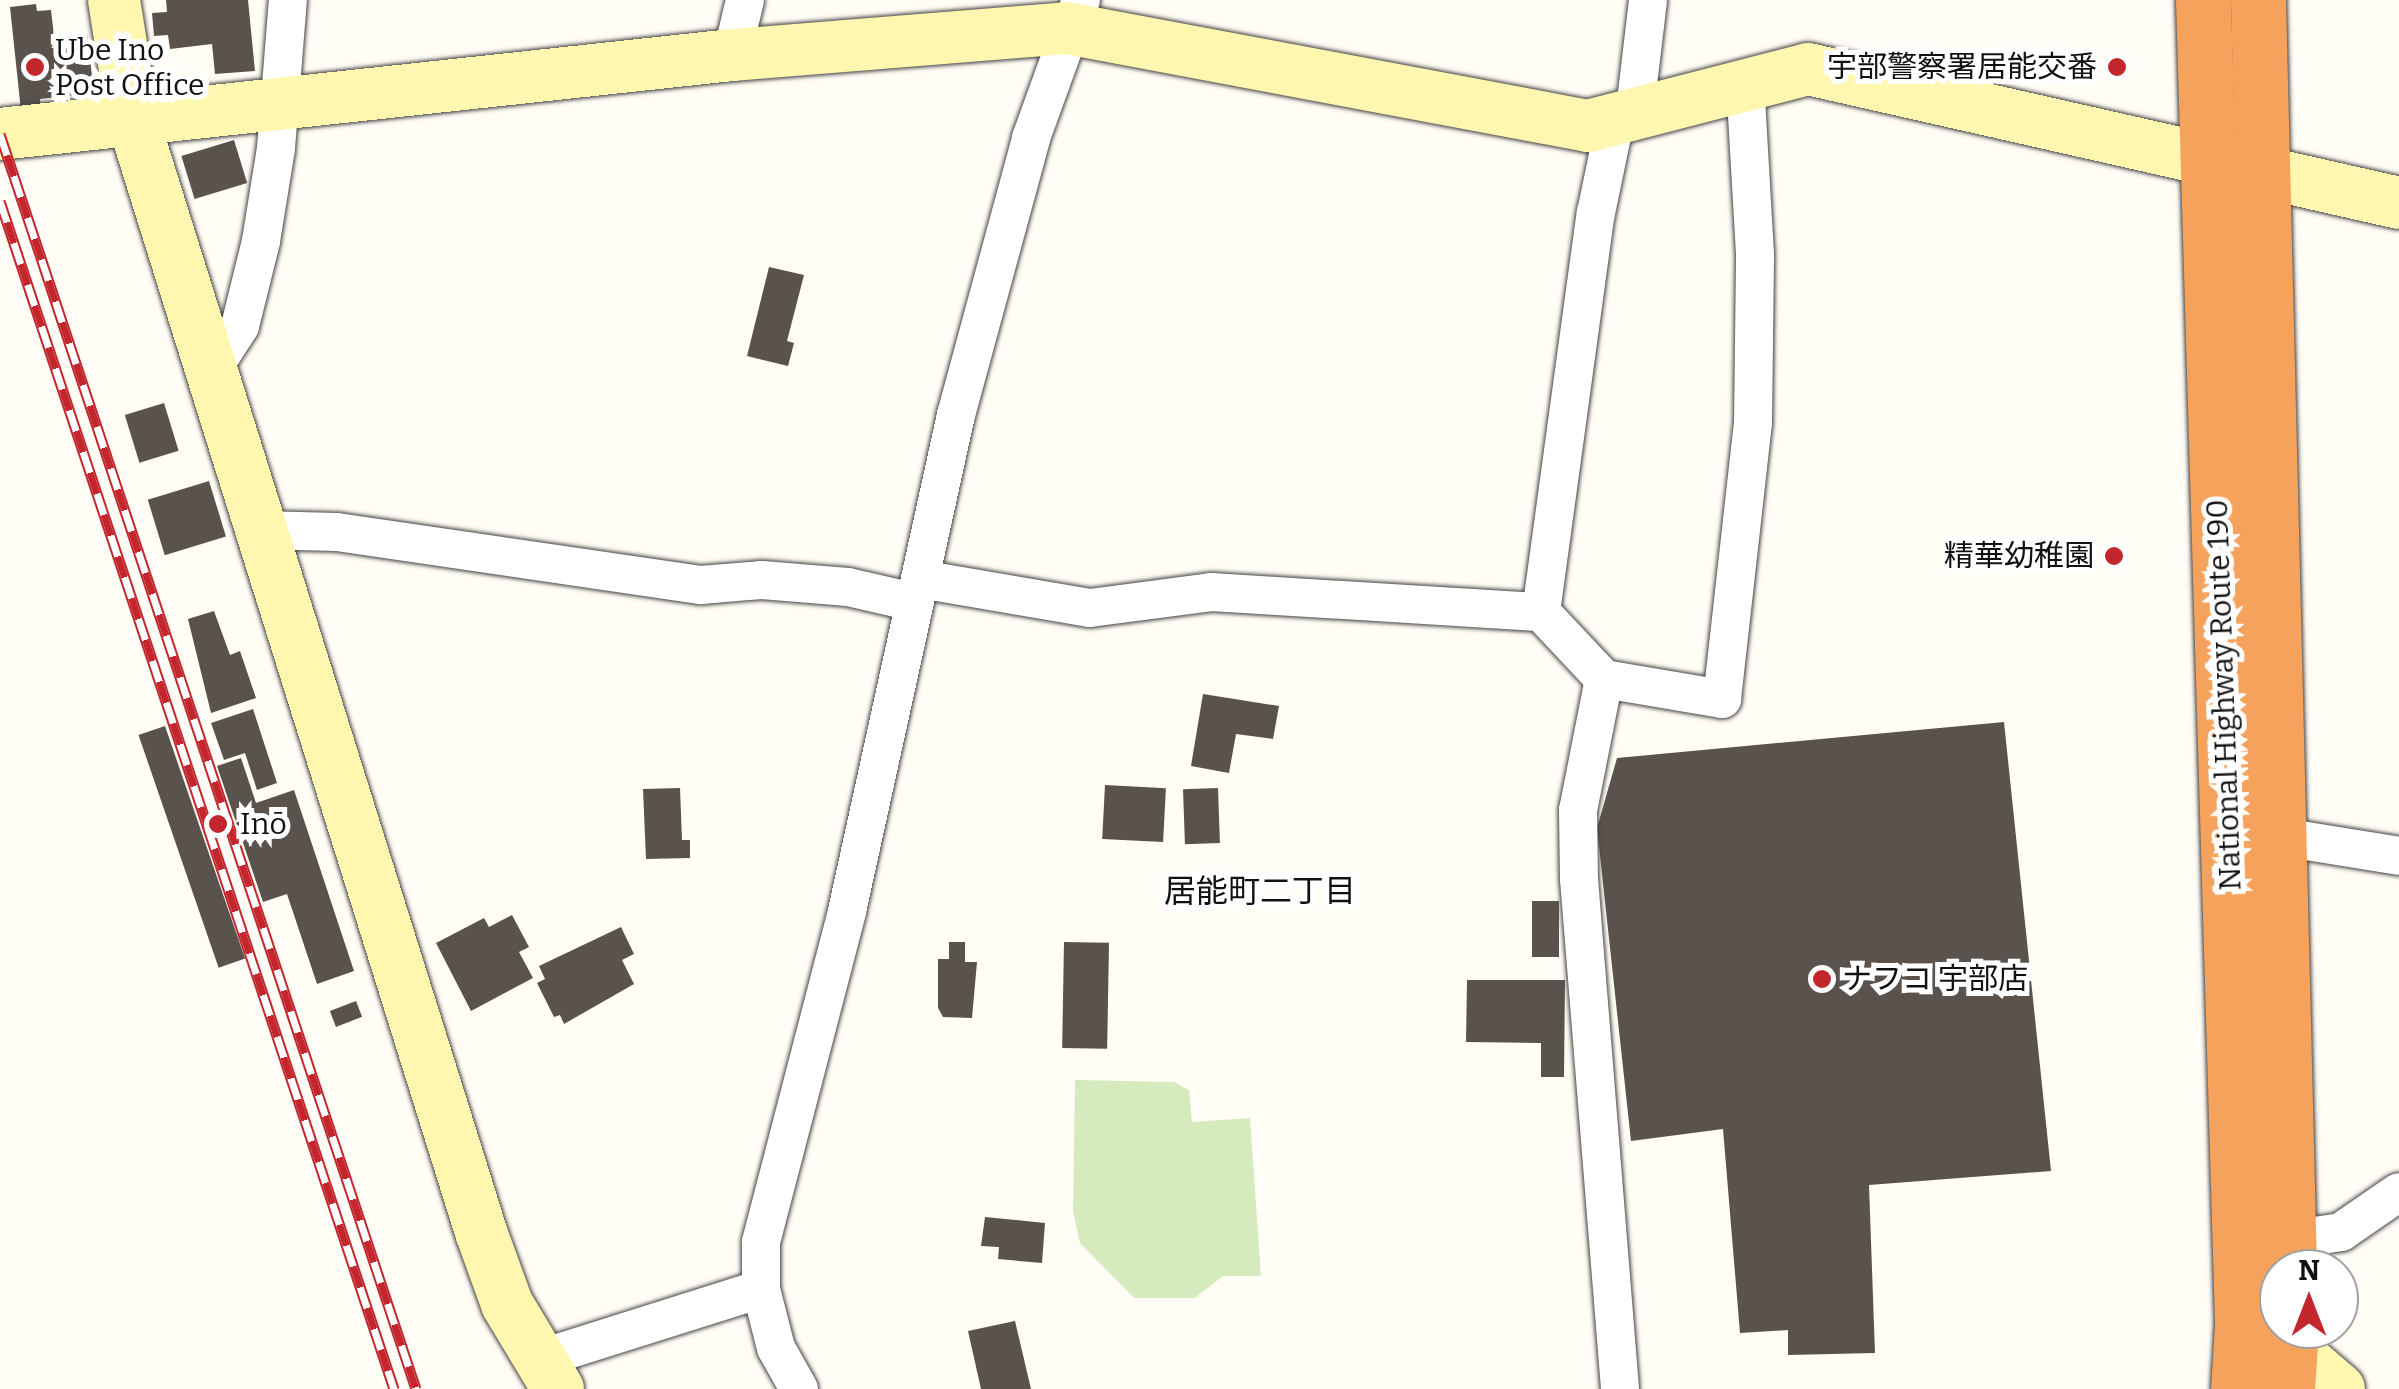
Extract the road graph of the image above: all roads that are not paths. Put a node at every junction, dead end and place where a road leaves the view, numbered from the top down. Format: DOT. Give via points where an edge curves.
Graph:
graph roads {
  1 [pos="114,0"];
  2 [pos="288,0"];
  3 [pos="746,0"];
  4 [pos="1648,0"];
  5 [pos="2203,0"];
  6 [pos="2258,0"];
  7 [pos="1073,14"];
  8 [pos="732,55"];
  9 [pos="1745,82"];
  10 [pos="278,105"];
  11 [pos="133,120"];
  12 [pos="1625,120"];
  13 [pos="0,134"];
  14 [pos="2209,160"];
  15 [pos="2263,173"];
  16 [pos="2399,203"];
  17 [pos="211,371"];
  18 [pos="260,530"];
  19 [pos="917,591"];
  20 [pos="1541,612"];
  21 [pos="1604,679"];
  22 [pos="2276,836"];
  23 [pos="2399,856"];
  24 [pos="2399,1192"];
  25 [pos="2288,1249"];
  26 [pos="2302,1249"];
  27 [pos="761,1289"];
  28 [pos="2257,1363"];
  29 [pos="549,1374"];
  30 [pos="798,1389"];
  31 [pos="1620,1389"];
  32 [pos="2339,1389"];
  1 -- 11 [label="street"];
  2 -- 10 [label="street"];
  3 -- 8 [label="street"];
  4 -- 12 [label="street"];
  5 -- 14 [label="highway, National Highway Route 190"];
  6 -- 15 [label="highway, National Highway Route 190"];
  7 -- 8 [label="street"];
  7 -- 12 [label="street" via="1486,109 1588,126"];
  7 -- 19 [label="street" via="1001,244"];
  8 -- 10 [label="street"];
  9 -- 12 [label="street"];
  9 -- 14 [label="street" via="1808,69"];
  9 -- 21 [label="street" via="1755,254 1752,423 1722,698"];
  10 -- 11 [label="street"];
  10 -- 17 [label="street" via="264,222 240,326"];
  11 -- 13 [label="street"];
  11 -- 17 [label="street"];
  12 -- 20 [label="street" via="1596,212"];
  14 -- 15 [label="street"];
  14 -- 28 [label="highway, National Highway Route 190"];
  15 -- 16 [label="street"];
  15 -- 22 [label="highway, National Highway Route 190"];
  17 -- 18 [label="street"];
  18 -- 19 [label="street" via="338,532 700,586 762,580"];
  18 -- 29 [label="street" via="481,1232 508,1304"];
  19 -- 20 [label="street" via="1090,608 1210,592"];
  19 -- 27 [label="street" via="847,911 761,1242"];
  20 -- 21 [label="street"];
  21 -- 31 [label="street" via="1578,810 1579,879"];
  22 -- 23 [label="street"];
  22 -- 25 [label="highway, National Highway Route 190"];
  24 -- 26 [label="street" via="2341,1232"];
  27 -- 29 [label="street"];
  27 -- 30 [label="street" via="776,1348"];
  28 -- 32 [label="street"];
}
